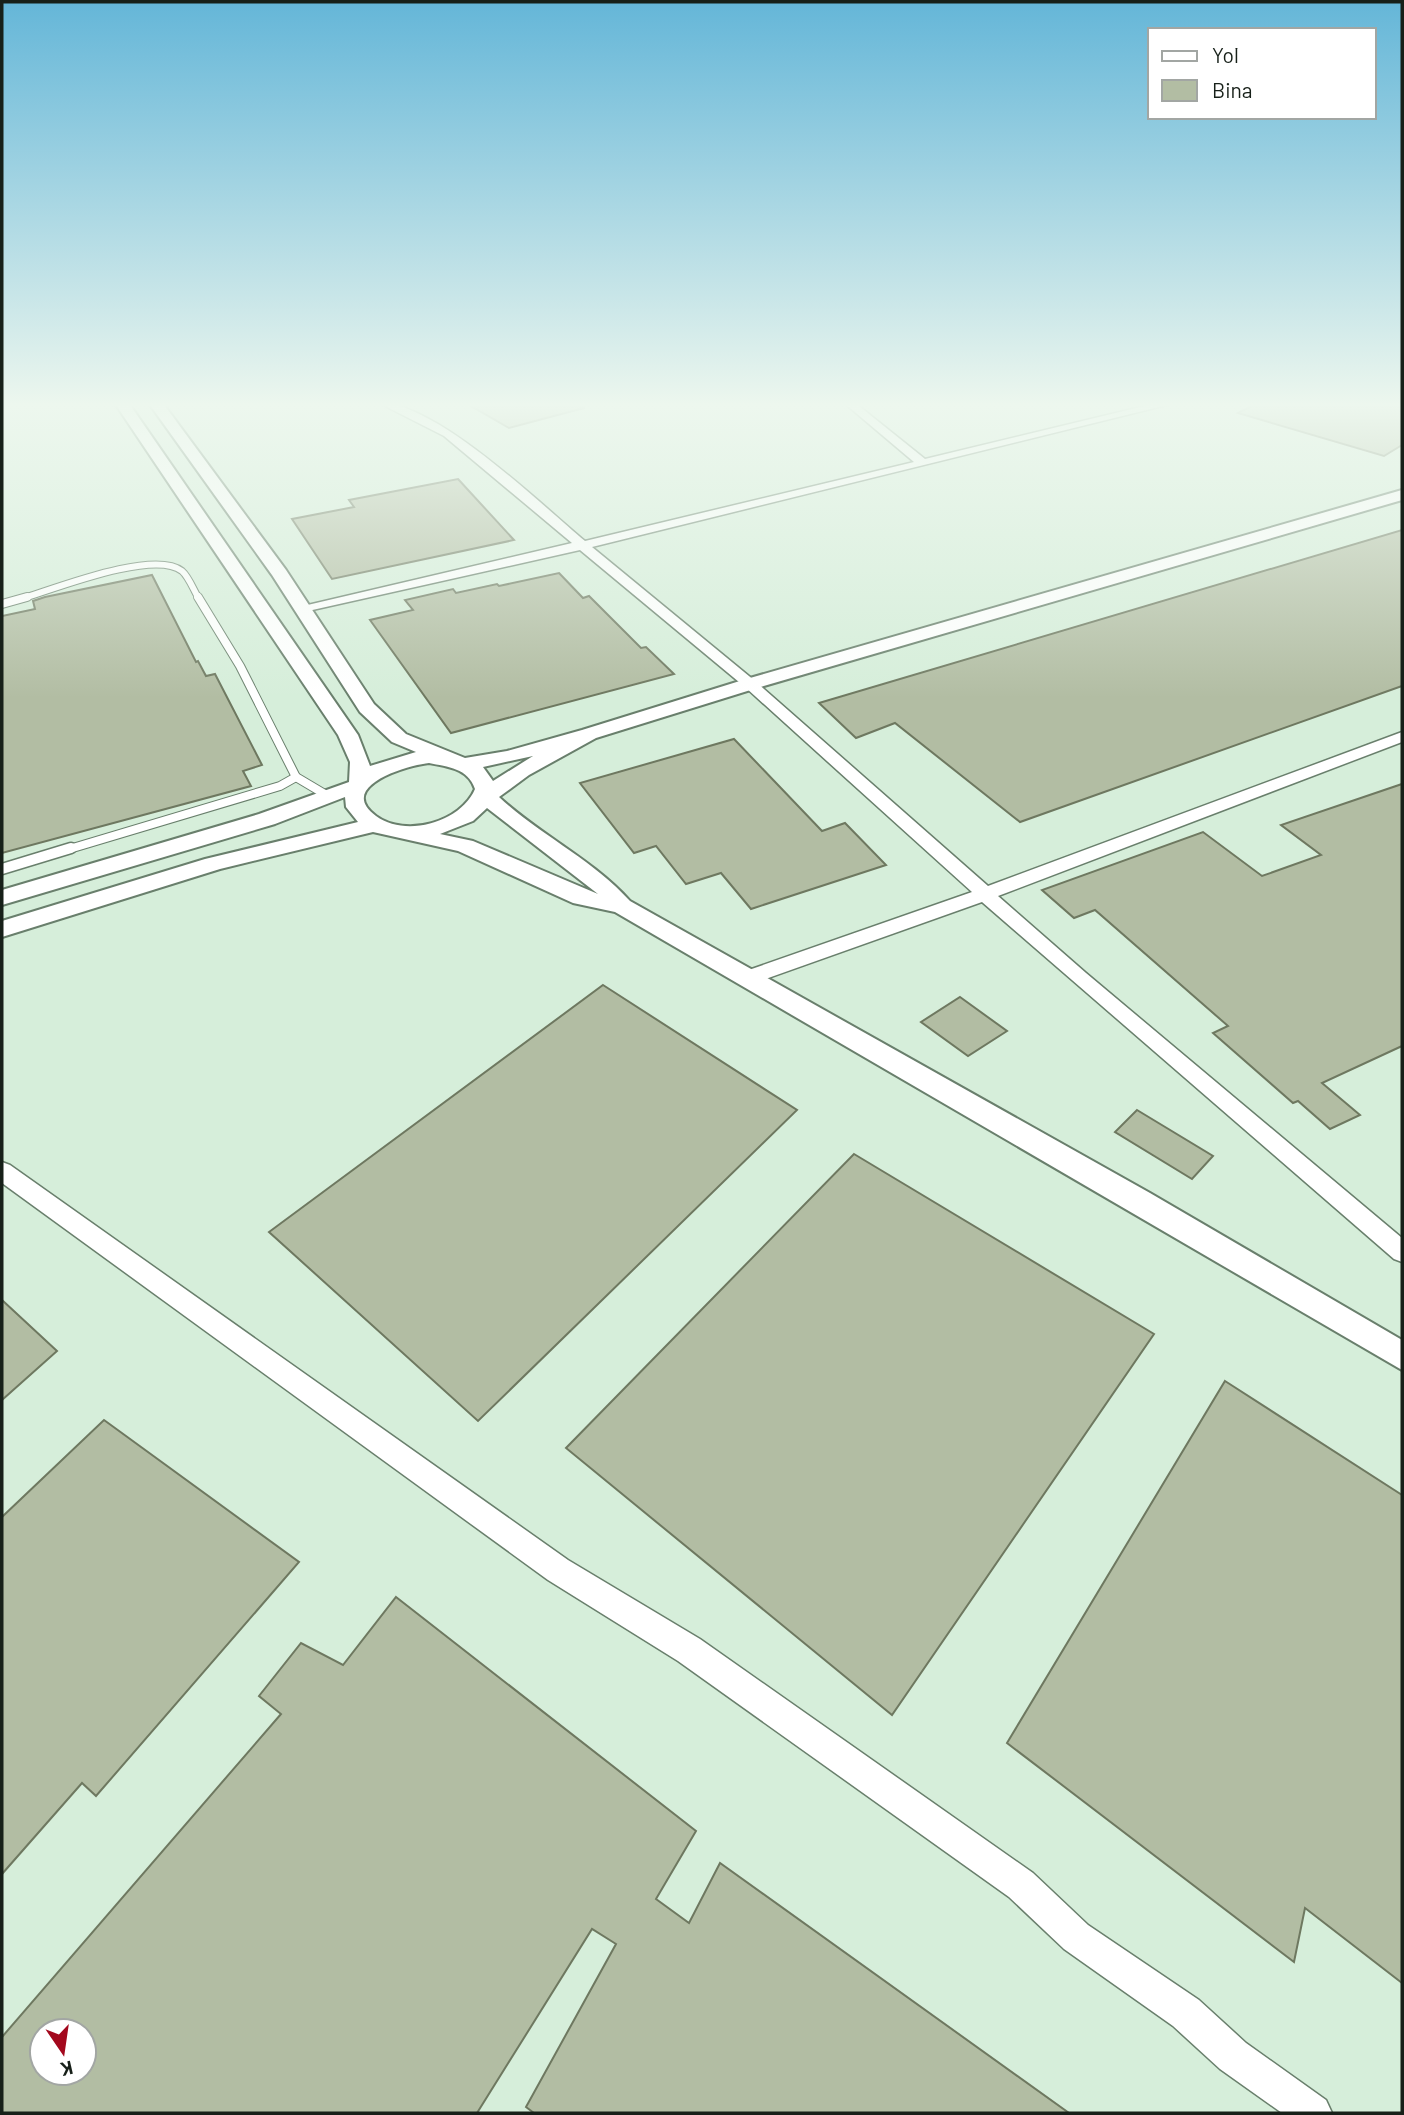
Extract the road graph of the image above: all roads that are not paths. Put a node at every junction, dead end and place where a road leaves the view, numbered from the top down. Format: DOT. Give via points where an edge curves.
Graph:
graph roads {
  1 [pos="188,501"];
  2 [pos="226,501"];
  3 [pos="529,501"];
  4 [pos="766,501"];
  5 [pos="1382,501"];
  6 [pos="582,545"];
  7 [pos="2,604"];
  8 [pos="304,610"];
  9 [pos="750,684"];
  10 [pos="589,734"];
  11 [pos="1402,737"];
  12 [pos="458,761"];
  13 [pos="296,777"];
  14 [pos="359,785"];
  15 [pos="328,796"];
  16 [pos="486,796"];
  17 [pos="374,825"];
  18 [pos="400,832"];
  19 [pos="2,869"];
  20 [pos="985,894"];
  21 [pos="2,898"];
  22 [pos="622,906"];
  23 [pos="2,929"];
  24 [pos="750,977"];
  25 [pos="2,1171"];
  26 [pos="1402,1252"];
  27 [pos="1402,1356"];
  28 [pos="1313,2113"];
  1 -- 14 [label="street" via="348,735 360,762"];
  2 -- 8 [label="street"];
  3 -- 6 [label="street"];
  4 -- 6 [label="street"];
  5 -- 9 [label="street"];
  6 -- 8 [label="street"];
  6 -- 9 [label="street"];
  7 -- 13 [label="lane" via="143,565 169,565 183,572 240,666"];
  8 -- 12 [label="street" via="368,708 399,737"];
  9 -- 10 [label="street"];
  9 -- 20 [label="street"];
  10 -- 12 [label="street" via="509,757"];
  10 -- 16 [label="street"];
  11 -- 20 [label="street"];
  12 -- 14 [label="street" via="429,757 398,762"];
  12 -- 16 [label="street" via="479,772"];
  13 -- 15 [label="lane"];
  13 -- 19 [label="lane" via="280,786"];
  14 -- 15 [label="street"];
  14 -- 17 [label="street" via="354,797 356,810"];
  15 -- 21 [label="street" via="267,819"];
  16 -- 18 [label="street" via="471,814 445,827"];
  16 -- 22 [label="street" via="506,818 606,885"];
  17 -- 18 [label="street"];
  17 -- 23 [label="street" via="213,864"];
  18 -- 22 [label="street" via="465,846 581,898"];
  20 -- 24 [label="street"];
  20 -- 26 [label="street"];
  22 -- 24 [label="street"];
  24 -- 27 [label="street"];
  25 -- 28 [label="street" via="558,1570 689,1650 1021,1885 1076,1937 1186,2013 1233,2056"];
}
